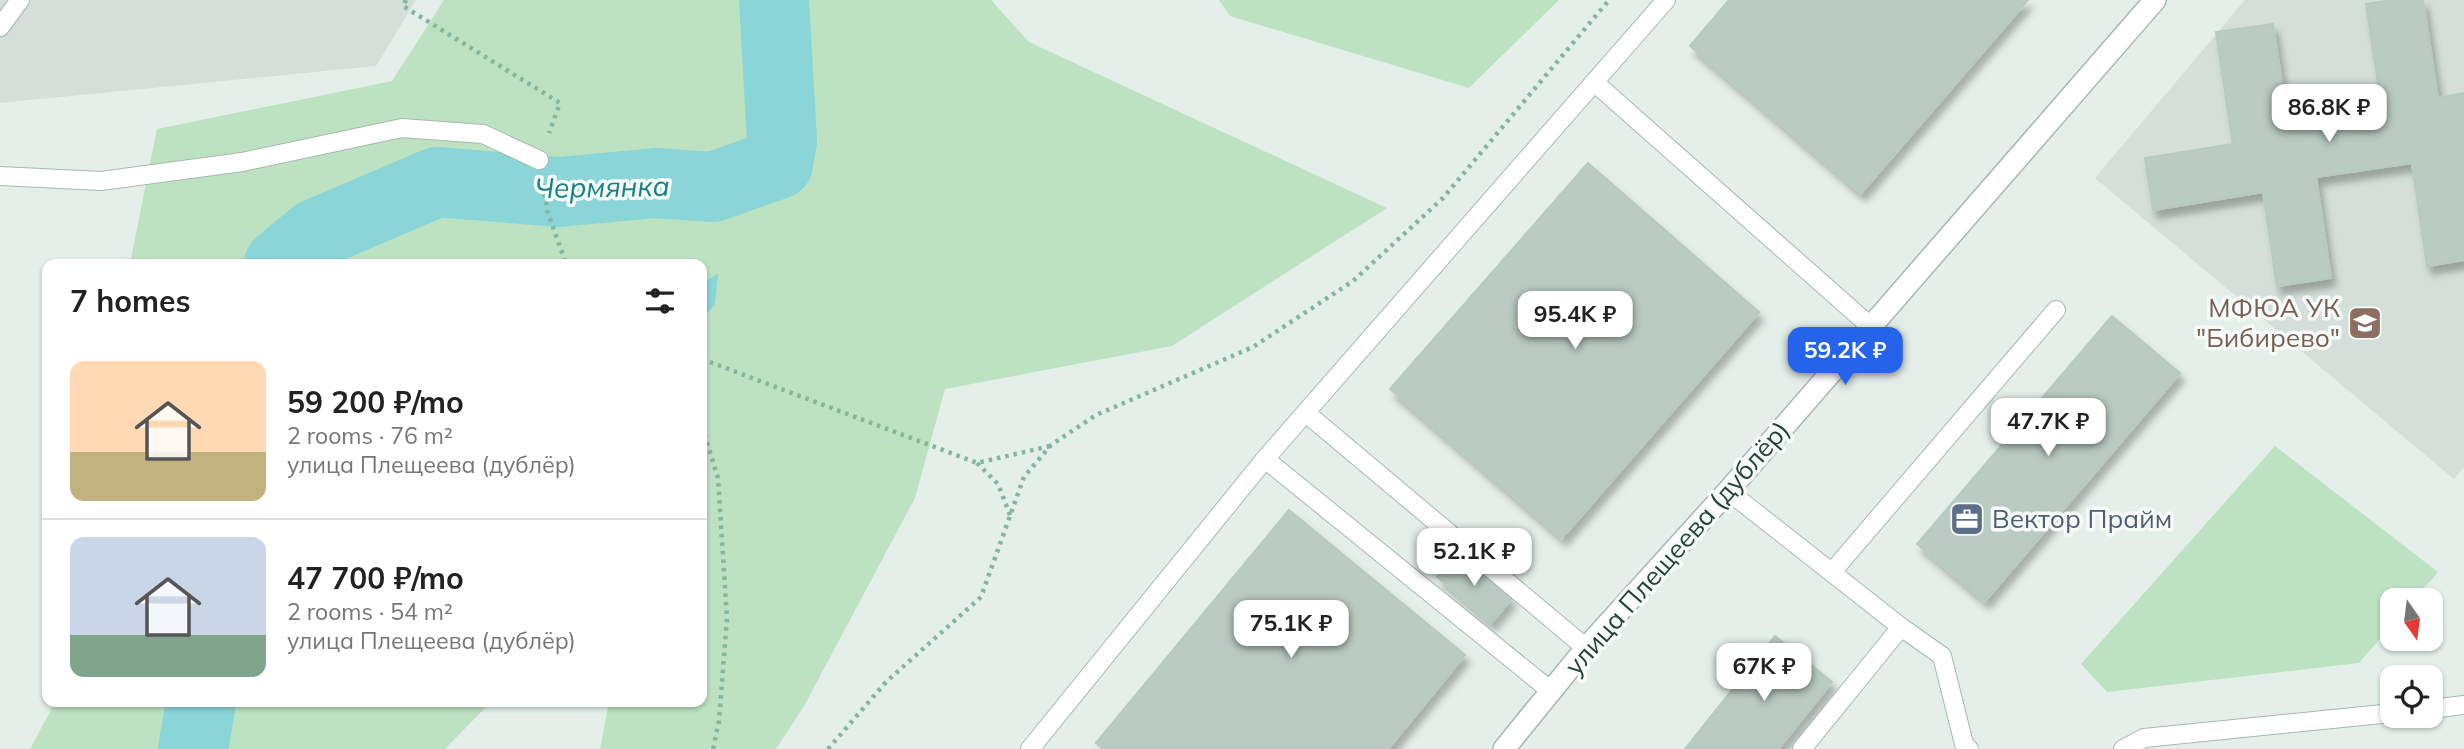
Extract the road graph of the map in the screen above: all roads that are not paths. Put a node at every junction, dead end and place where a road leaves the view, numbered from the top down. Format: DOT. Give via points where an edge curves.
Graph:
graph roads {
  1 [pos="20,0"];
  2 [pos="1665,0"];
  3 [pos="2155,0"];
  4 [pos="0,27"];
  5 [pos="1594,82"];
  6 [pos="539,160"];
  7 [pos="0,176"];
  8 [pos="2056,310"];
  9 [pos="1870,326"];
  10 [pos="1306,413"];
  11 [pos="1265,458"];
  12 [pos="1728,491"];
  13 [pos="1832,572"];
  14 [pos="1901,627"];
  15 [pos="1586,648"];
  16 [pos="1551,691"];
  17 [pos="2464,705"];
  18 [pos="2443,708"];
  19 [pos="2380,714"];
  20 [pos="1030,749"];
  21 [pos="1504,749"];
  22 [pos="1802,749"];
  23 [pos="1969,749"];
  24 [pos="2123,749"];
  1 -- 4 [label="lane"];
  2 -- 5 [label="lane"];
  3 -- 9 [label="street, улица Плещеева (дублёр)"];
  5 -- 9 [label="lane"];
  5 -- 10 [label="lane"];
  6 -- 7 [label="lane" via="482,134 402,128 242,162 101,181"];
  8 -- 13 [label="lane"];
  9 -- 12 [label="street, улица Плещеева (дублёр)"];
  10 -- 11 [label="lane"];
  10 -- 15 [label="lane"];
  11 -- 16 [label="lane"];
  11 -- 20 [label="lane"];
  12 -- 13 [label="lane"];
  12 -- 15 [label="street, улица Плещеева (дублёр)"];
  13 -- 14 [label="lane"];
  14 -- 22 [label="lane"];
  14 -- 23 [label="lane" via="1942,656"];
  15 -- 16 [label="street, улица Плещеева (дублёр)"];
  16 -- 21 [label="street, улица Плещеева (дублёр)"];
  17 -- 18 [label="lane"];
  19 -- 24 [label="lane" via="2144,738"];
}
